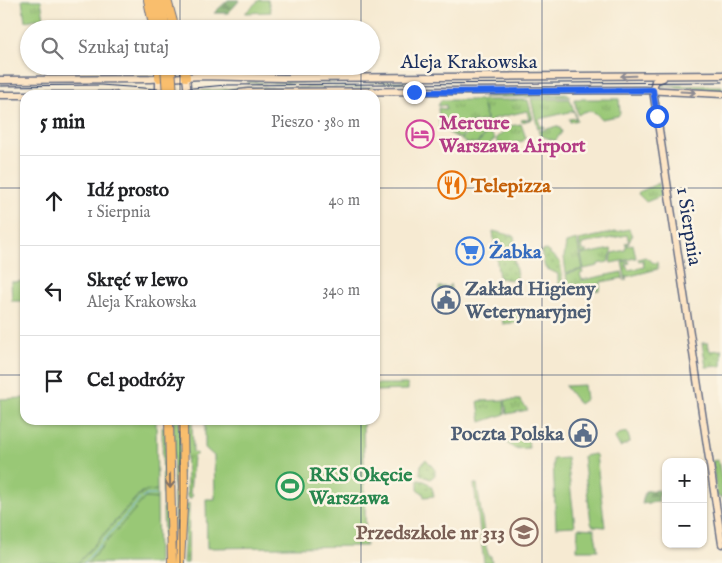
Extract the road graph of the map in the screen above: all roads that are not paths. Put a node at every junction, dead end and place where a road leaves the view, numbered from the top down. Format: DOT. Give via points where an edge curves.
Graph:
graph roads {
  1 [pos="148,0"];
  2 [pos="154,0"];
  3 [pos="161,0"];
  4 [pos="167,0"];
  5 [pos="152,20"];
  6 [pos="158,20"];
  7 [pos="164,20"];
  8 [pos="173,20"];
  9 [pos="166,75"];
  10 [pos="172,75"];
  11 [pos="677,75"];
  12 [pos="722,75"];
  13 [pos="186,77"];
  14 [pos="159,78"];
  15 [pos="0,80"];
  16 [pos="159,90"];
  17 [pos="167,90"];
  18 [pos="173,90"];
  19 [pos="187,90"];
  20 [pos="653,90"];
  21 [pos="380,91"];
  22 [pos="722,94"];
  23 [pos="0,95"];
  24 [pos="20,95"];
  25 [pos="170,425"];
  26 [pos="183,425"];
  27 [pos="722,544"];
  28 [pos="172,563"];
  29 [pos="180,563"];
  1 -- 5 [label="main road"];
  2 -- 6 [label="main road"];
  3 -- 7 [label="main road"];
  4 -- 8 [label="main road"];
  9 -- 17 [label="main road, bridge"];
  10 -- 18 [label="main road, bridge"];
  11 -- 12 [label="main road, Aleja Krakowska"];
  11 -- 13 [label="main road, Aleja Krakowska, one-way"];
  11 -- 20 [label="main road" via="656,80"];
  13 -- 14 [label="main road, Aleja Krakowska"];
  13 -- 19 [label="main road"];
  14 -- 15 [label="main road"];
  14 -- 16 [label="main road"];
  20 -- 21 [label="main road, Aleja Krakowska"];
  20 -- 22 [label="main road, Aleja Krakowska, one-way"];
  20 -- 27 [label="main road, 1 Sierpnia"];
  23 -- 24 [label="main road"];
  25 -- 28 [label="main road, one-way"];
  26 -- 29 [label="main road"];
}
